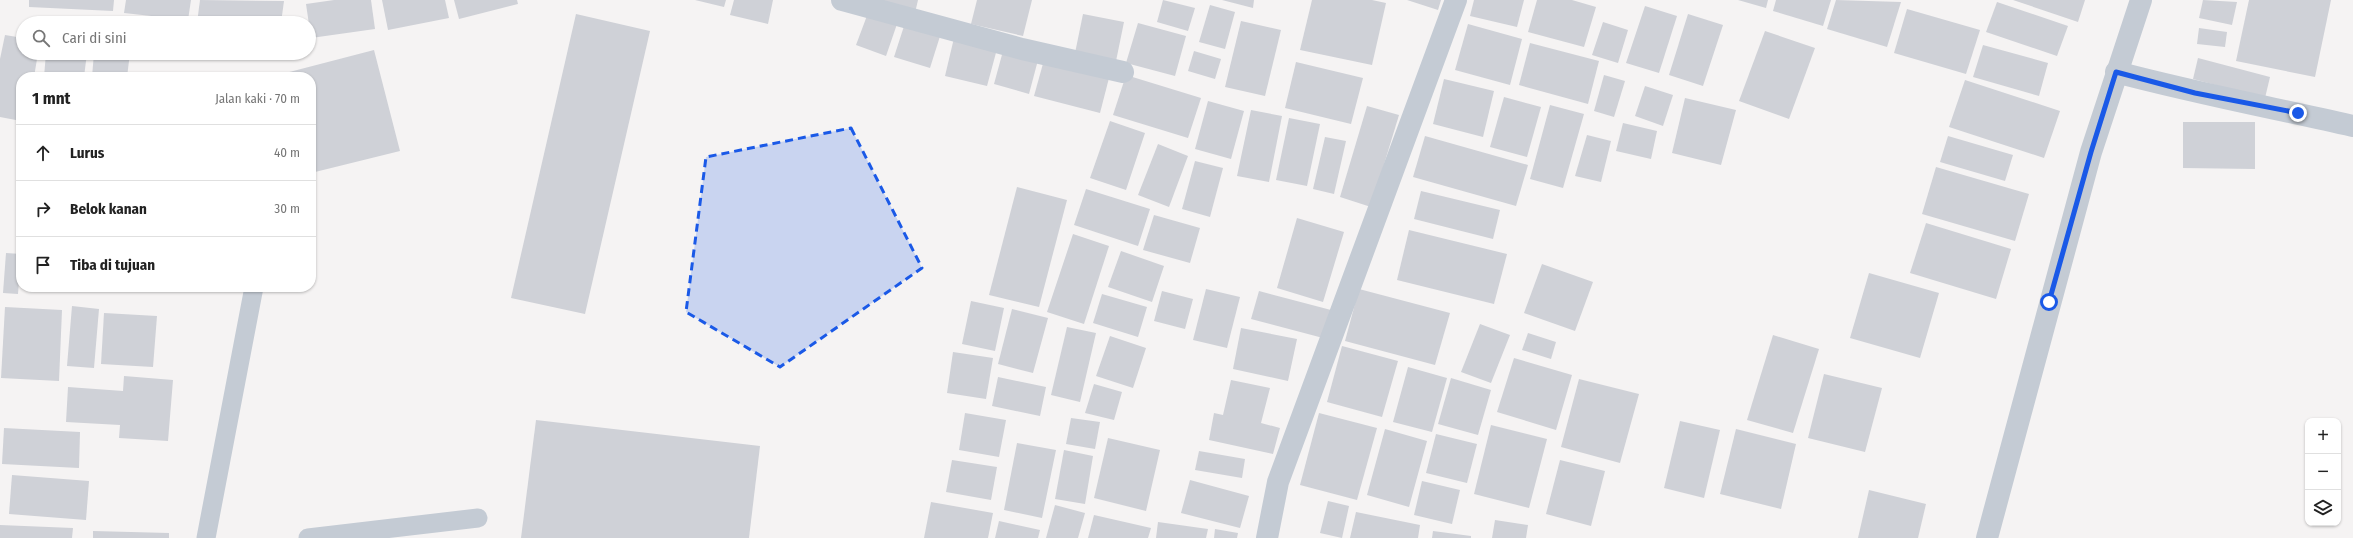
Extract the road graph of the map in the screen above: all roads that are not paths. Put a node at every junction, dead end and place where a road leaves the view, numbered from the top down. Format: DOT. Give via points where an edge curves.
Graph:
graph roads {
  1 [pos="842,0"];
  2 [pos="1456,0"];
  3 [pos="2141,0"];
  4 [pos="1123,72"];
  5 [pos="2116,72"];
  6 [pos="2353,126"];
  7 [pos="253,292"];
  8 [pos="478,518"];
  9 [pos="206,538"];
  10 [pos="308,538"];
  11 [pos="1267,538"];
  12 [pos="1987,538"];
  1 -- 4 [label="street" via="1022,49"];
  2 -- 11 [label="street" via="1278,482"];
  3 -- 5 [label="street"];
  5 -- 6 [label="street" via="2195,93 2224,97"];
  5 -- 12 [label="street" via="2084,175"];
  7 -- 9 [label="lane"];
  8 -- 10 [label="lane"];
}
